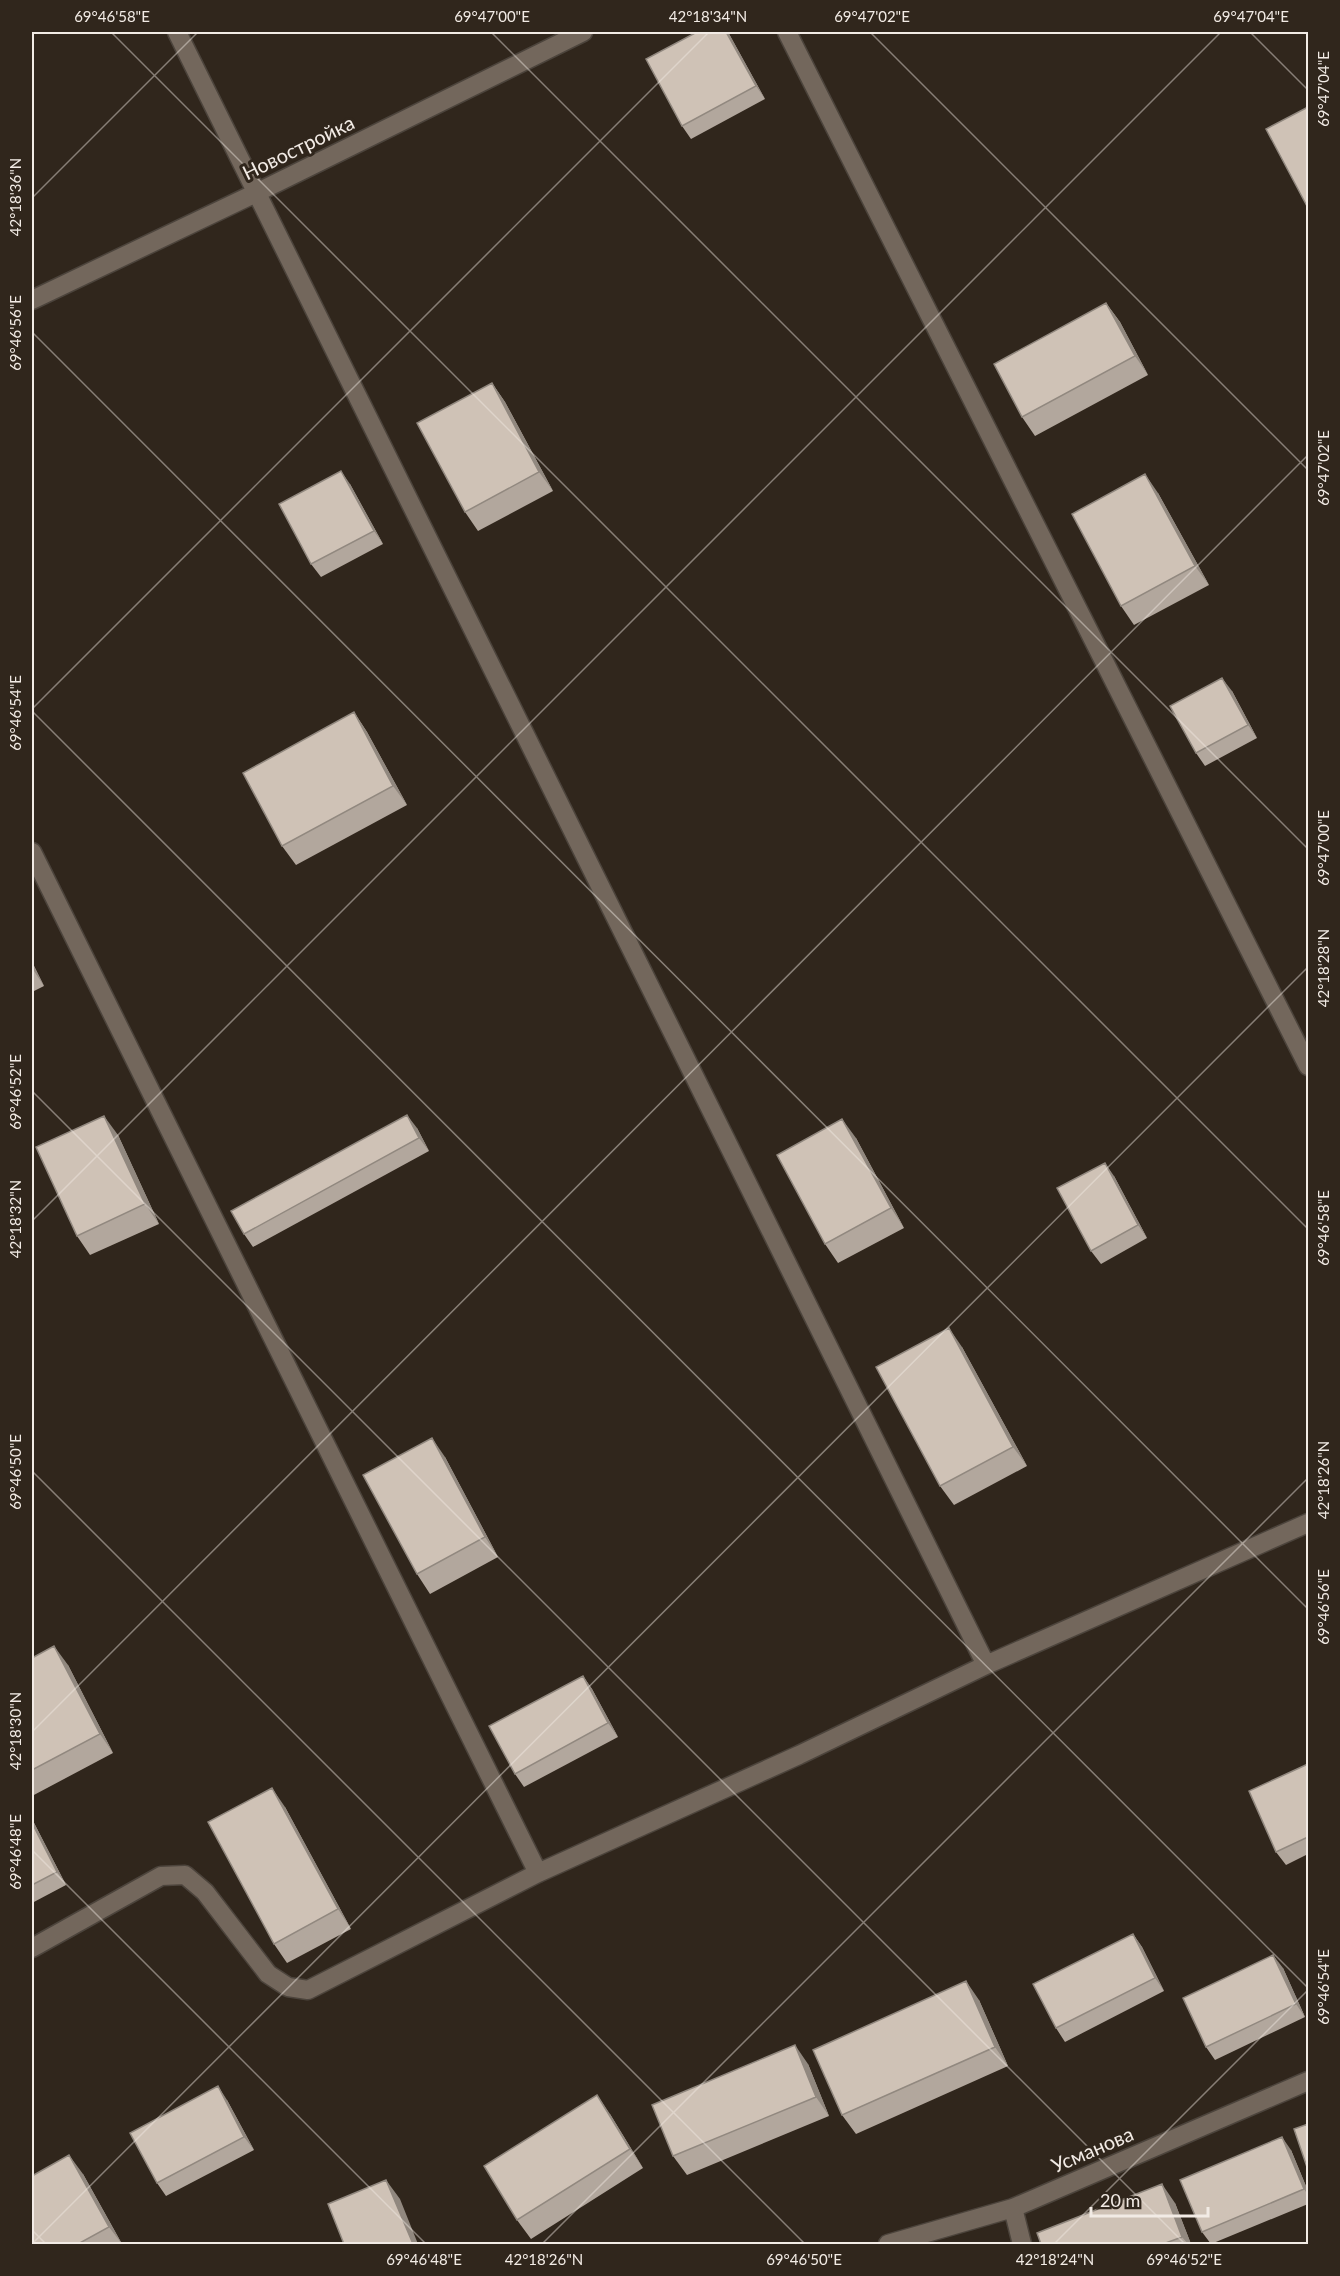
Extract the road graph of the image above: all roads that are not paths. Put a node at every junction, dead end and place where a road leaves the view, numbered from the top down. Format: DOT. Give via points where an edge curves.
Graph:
graph roads {
  1 [pos="177,32"];
  2 [pos="584,32"];
  3 [pos="787,32"];
  4 [pos="258,192"];
  5 [pos="32,300"];
  6 [pos="32,852"];
  7 [pos="1308,1066"];
  8 [pos="1308,1523"];
  9 [pos="986,1665"];
  10 [pos="538,1873"];
  11 [pos="32,1948"];
  12 [pos="1308,2081"];
  13 [pos="1013,2208"];
  14 [pos="888,2244"];
  15 [pos="1022,2244"];
  1 -- 4 [label="street"];
  2 -- 4 [label="street, Новостройка"];
  3 -- 7 [label="street"];
  4 -- 5 [label="street, Новостройка"];
  4 -- 9 [label="street"];
  6 -- 10 [label="street"];
  8 -- 9 [label="street"];
  9 -- 10 [label="street"];
  10 -- 11 [label="street" via="308,1990 288,1987 268,1974 204,1892 185,1875 161,1876"];
  12 -- 13 [label="street, Усманова"];
  13 -- 14 [label="street, Усманова"];
  13 -- 15 [label="street"];
}
